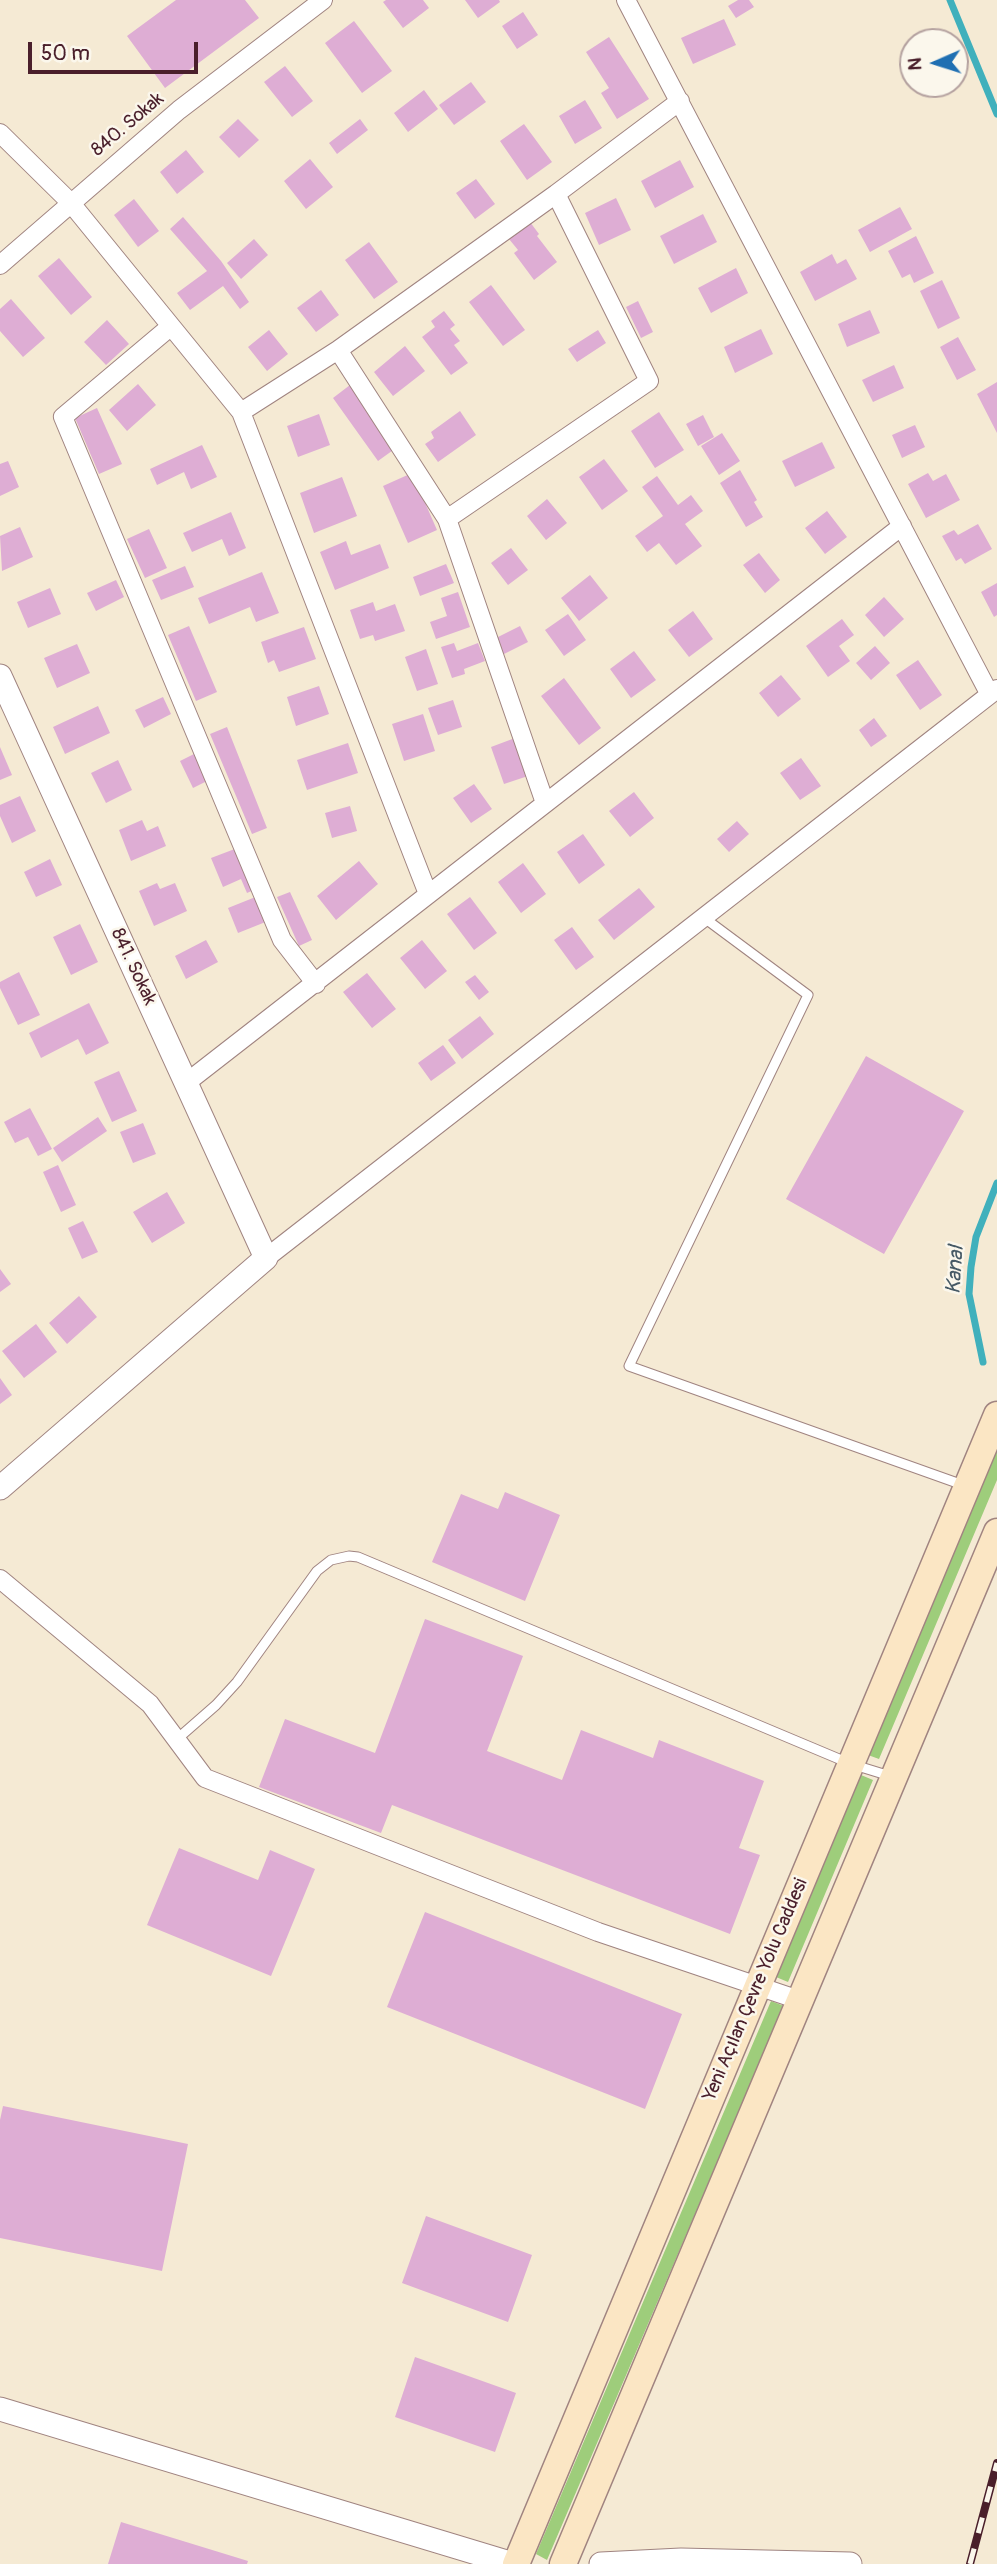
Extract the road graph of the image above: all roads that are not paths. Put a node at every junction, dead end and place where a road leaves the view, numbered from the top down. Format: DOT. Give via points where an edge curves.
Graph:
graph roads {
  1 [pos="323,0"];
  2 [pos="626,0"];
  3 [pos="680,101"];
  4 [pos="0,134"];
  5 [pos="556,194"];
  6 [pos="70,202"];
  7 [pos="0,265"];
  8 [pos="170,327"];
  9 [pos="338,350"];
  10 [pos="241,412"];
  11 [pos="447,519"];
  12 [pos="902,526"];
  13 [pos="0,676"];
  14 [pos="993,691"];
  15 [pos="545,803"];
  16 [pos="428,894"];
  17 [pos="703,917"];
  18 [pos="316,984"];
  19 [pos="186,1083"];
  20 [pos="266,1258"];
  21 [pos="997,1415"];
  22 [pos="967,1486"];
  23 [pos="0,1488"];
  24 [pos="997,1532"];
  25 [pos="0,1579"];
  26 [pos="176,1740"];
  27 [pos="851,1764"];
  28 [pos="893,1777"];
  29 [pos="758,1985"];
  30 [pos="799,2000"];
  31 [pos="0,2409"];
  32 [pos="514,2564"];
  33 [pos="563,2564"];
  34 [pos="601,2564"];
  35 [pos="850,2564"];
  1 -- 6 [label="street, 840. Sokak" via="178,110"];
  2 -- 3 [label="street"];
  3 -- 5 [label="street"];
  3 -- 12 [label="street"];
  4 -- 6 [label="street"];
  5 -- 9 [label="street"];
  5 -- 11 [label="street" via="649,381"];
  6 -- 7 [label="street, 840. Sokak"];
  6 -- 8 [label="street"];
  8 -- 10 [label="street"];
  8 -- 18 [label="street" via="63,417 282,940"];
  9 -- 10 [label="street"];
  9 -- 11 [label="street"];
  10 -- 16 [label="street"];
  11 -- 15 [label="street"];
  12 -- 14 [label="street"];
  12 -- 15 [label="street"];
  13 -- 19 [label="street, 841. Sokak"];
  14 -- 17 [label="street"];
  15 -- 16 [label="street"];
  16 -- 18 [label="street"];
  17 -- 20 [label="street"];
  17 -- 22 [label="lane" via="808,995 629,1366"];
  18 -- 19 [label="street"];
  19 -- 20 [label="street, 841. Sokak"];
  20 -- 23 [label="street"];
  21 -- 22 [label="main road, Yeni Açılan Çevre Yolu Caddesi"];
  22 -- 27 [label="main road, Yeni Açılan Çevre Yolu Caddesi"];
  24 -- 28 [label="main road"];
  25 -- 26 [label="street" via="150,1704"];
  26 -- 27 [label="lane" via="237,1682 317,1571 331,1560 349,1556"];
  26 -- 29 [label="street" via="205,1777 233,1790 598,1932"];
  27 -- 28 [label="lane"];
  27 -- 29 [label="main road, Yeni Açılan Çevre Yolu Caddesi"];
  28 -- 30 [label="main road"];
  29 -- 30 [label="street"];
  29 -- 32 [label="main road, Yeni Açılan Çevre Yolu Caddesi"];
  30 -- 33 [label="main road"];
  31 -- 32 [label="street"];
  34 -- 35 [label="street" via="681,2560"];
}
